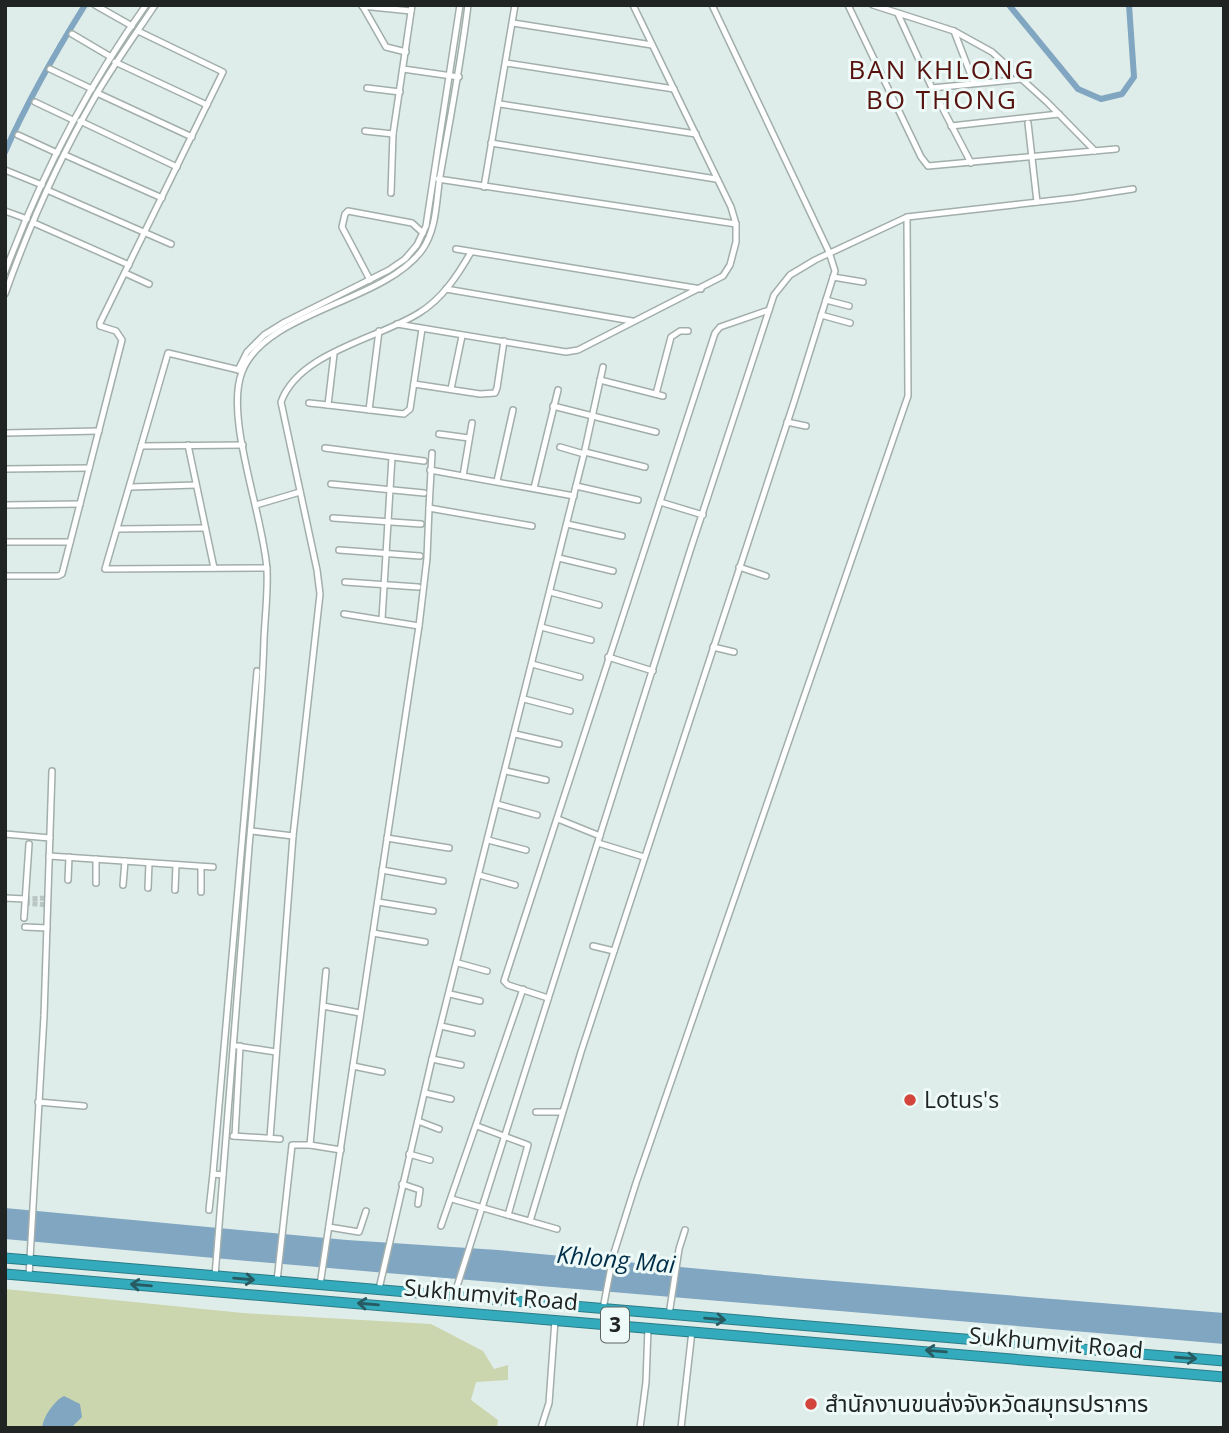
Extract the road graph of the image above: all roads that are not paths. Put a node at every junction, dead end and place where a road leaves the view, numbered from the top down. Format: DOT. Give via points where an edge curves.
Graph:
graph roads {
  1 [pos="95,5"];
  2 [pos="146,5"];
  3 [pos="155,5"];
  4 [pos="362,5"];
  5 [pos="460,5"];
  6 [pos="468,5"];
  7 [pos="515,5"];
  8 [pos="633,5"];
  9 [pos="712,5"];
  10 [pos="848,5"];
  11 [pos="873,5"];
  12 [pos="411,8"];
  13 [pos="898,14"];
  14 [pos="513,23"];
  15 [pos="132,26"];
  16 [pos="138,31"];
  17 [pos="954,31"];
  18 [pos="72,34"];
  19 [pos="652,45"];
  20 [pos="406,52"];
  21 [pos="111,57"];
  22 [pos="118,61"];
  23 [pos="506,63"];
  24 [pos="50,69"];
  25 [pos="403,69"];
  26 [pos="450,76"];
  27 [pos="459,77"];
  28 [pos="1021,79"];
  29 [pos="974,83"];
  30 [pos="367,88"];
  31 [pos="932,88"];
  32 [pos="674,89"];
  33 [pos="96,91"];
  34 [pos="400,92"];
  35 [pos="35,102"];
  36 [pos="208,104"];
  37 [pos="500,104"];
  38 [pos="1059,114"];
  39 [pos="76,121"];
  40 [pos="1028,123"];
  41 [pos="951,126"];
  42 [pos="365,131"];
  43 [pos="393,134"];
  44 [pos="696,134"];
  45 [pos="18,135"];
  46 [pos="193,136"];
  47 [pos="491,143"];
  48 [pos="1116,149"];
  49 [pos="1095,151"];
  50 [pos="57,153"];
  51 [pos="64,156"];
  52 [pos="1032,157"];
  53 [pos="971,163"];
  54 [pos="176,168"];
  55 [pos="5,170"];
  56 [pos="717,179"];
  57 [pos="440,180"];
  58 [pos="44,187"];
  59 [pos="484,187"];
  60 [pos="1133,189"];
  61 [pos="391,193"];
  62 [pos="161,199"];
  63 [pos="1037,202"];
  64 [pos="5,211"];
  65 [pos="907,217"];
  66 [pos="27,219"];
  67 [pos="34,223"];
  68 [pos="736,224"];
  69 [pos="145,231"];
  70 [pos="423,233"];
  71 [pos="171,244"];
  72 [pos="456,249"];
  73 [pos="5,251"];
  74 [pos="471,252"];
  75 [pos="829,252"];
  76 [pos="12,254"];
  77 [pos="19,256"];
  78 [pos="130,265"];
  79 [pos="5,272"];
  80 [pos="125,273"];
  81 [pos="833,277"];
  82 [pos="370,280"];
  83 [pos="863,282"];
  84 [pos="149,284"];
  85 [pos="446,289"];
  86 [pos="701,289"];
  87 [pos="5,294"];
  88 [pos="339,299"];
  89 [pos="826,300"];
  90 [pos="849,306"];
  91 [pos="769,310"];
  92 [pos="821,314"];
  93 [pos="635,321"];
  94 [pos="850,323"];
  95 [pos="397,324"];
  96 [pos="422,330"];
  97 [pos="379,331"];
  98 [pos="688,331"];
  99 [pos="462,336"];
  100 [pos="504,341"];
  101 [pos="334,354"];
  102 [pos="603,367"];
  103 [pos="240,371"];
  104 [pos="600,380"];
  105 [pos="414,384"];
  106 [pos="451,389"];
  107 [pos="558,390"];
  108 [pos="309,402"];
  109 [pos="328,405"];
  110 [pos="553,406"];
  111 [pos="369,410"];
  112 [pos="513,410"];
  113 [pos="592,416"];
  114 [pos="787,422"];
  115 [pos="472,423"];
  116 [pos="806,426"];
  117 [pos="99,431"];
  118 [pos="656,432"];
  119 [pos="5,433"];
  120 [pos="439,434"];
  121 [pos="469,438"];
  122 [pos="188,445"];
  123 [pos="243,445"];
  124 [pos="141,446"];
  125 [pos="560,447"];
  126 [pos="325,449"];
  127 [pos="432,453"];
  128 [pos="585,453"];
  129 [pos="392,457"];
  130 [pos="424,461"];
  131 [pos="645,467"];
  132 [pos="89,468"];
  133 [pos="5,469"];
  134 [pos="430,470"];
  135 [pos="463,476"];
  136 [pos="497,481"];
  137 [pos="331,484"];
  138 [pos="196,485"];
  139 [pos="576,486"];
  140 [pos="131,487"];
  141 [pos="534,488"];
  142 [pos="390,489"];
  143 [pos="300,492"];
  144 [pos="424,492"];
  145 [pos="574,496"];
  146 [pos="638,500"];
  147 [pos="660,502"];
  148 [pos="258,504"];
  149 [pos="5,505"];
  150 [pos="80,505"];
  151 [pos="429,509"];
  152 [pos="703,515"];
  153 [pos="333,518"];
  154 [pos="388,522"];
  155 [pos="421,524"];
  156 [pos="567,524"];
  157 [pos="532,526"];
  158 [pos="205,528"];
  159 [pos="118,529"];
  160 [pos="622,536"];
  161 [pos="5,542"];
  162 [pos="71,542"];
  163 [pos="339,550"];
  164 [pos="386,553"];
  165 [pos="420,556"];
  166 [pos="559,558"];
  167 [pos="739,567"];
  168 [pos="214,568"];
  169 [pos="267,568"];
  170 [pos="612,571"];
  171 [pos="5,576"];
  172 [pos="766,576"];
  173 [pos="345,582"];
  174 [pos="384,585"];
  175 [pos="418,587"];
  176 [pos="550,592"];
  177 [pos="599,605"];
  178 [pos="344,614"];
  179 [pos="382,619"];
  180 [pos="419,626"];
  181 [pos="541,627"];
  182 [pos="591,640"];
  183 [pos="713,647"];
  184 [pos="734,652"];
  185 [pos="608,657"];
  186 [pos="532,664"];
  187 [pos="257,671"];
  188 [pos="653,671"];
  189 [pos="580,677"];
  190 [pos="259,686"];
  191 [pos="524,699"];
  192 [pos="570,711"];
  193 [pos="515,734"];
  194 [pos="559,744"];
  195 [pos="52,771"];
  196 [pos="506,771"];
  197 [pos="546,780"];
  198 [pos="247,790"];
  199 [pos="254,790"];
  200 [pos="497,804"];
  201 [pos="537,815"];
  202 [pos="558,819"];
  203 [pos="253,831"];
  204 [pos="5,834"];
  205 [pos="293,836"];
  206 [pos="600,836"];
  207 [pos="50,838"];
  208 [pos="387,838"];
  209 [pos="488,840"];
  210 [pos="598,843"];
  211 [pos="29,844"];
  212 [pos="449,848"];
  213 [pos="526,850"];
  214 [pos="49,856"];
  215 [pos="644,856"];
  216 [pos="69,857"];
  217 [pos="96,859"];
  218 [pos="125,861"];
  219 [pos="149,863"];
  220 [pos="176,865"];
  221 [pos="201,867"];
  222 [pos="213,867"];
  223 [pos="383,870"];
  224 [pos="479,875"];
  225 [pos="68,880"];
  226 [pos="443,881"];
  227 [pos="96,883"];
  228 [pos="123,885"];
  229 [pos="515,885"];
  230 [pos="148,888"];
  231 [pos="175,890"];
  232 [pos="201,892"];
  233 [pos="237,895"];
  234 [pos="245,896"];
  235 [pos="5,898"];
  236 [pos="25,901"];
  237 [pos="377,902"];
  238 [pos="433,911"];
  239 [pos="24,918"];
  240 [pos="25,927"];
  241 [pos="47,928"];
  242 [pos="373,933"];
  243 [pos="425,942"];
  244 [pos="593,946"];
  245 [pos="614,951"];
  246 [pos="458,963"];
  247 [pos="326,971"];
  248 [pos="487,971"];
  249 [pos="523,989"];
  250 [pos="450,994"];
  251 [pos="229,996"];
  252 [pos="238,998"];
  253 [pos="548,998"];
  254 [pos="480,1001"];
  255 [pos="323,1006"];
  256 [pos="360,1013"];
  257 [pos="441,1026"];
  258 [pos="472,1033"];
  259 [pos="237,1046"];
  260 [pos="276,1052"];
  261 [pos="224,1057"];
  262 [pos="232,1058"];
  263 [pos="432,1059"];
  264 [pos="461,1065"];
  265 [pos="353,1066"];
  266 [pos="382,1072"];
  267 [pos="425,1093"];
  268 [pos="451,1099"];
  269 [pos="38,1102"];
  270 [pos="84,1106"];
  271 [pos="536,1112"];
  272 [pos="561,1112"];
  273 [pos="418,1121"];
  274 [pos="477,1126"];
  275 [pos="439,1129"];
  276 [pos="227,1136"];
  277 [pos="235,1136"];
  278 [pos="504,1136"];
  279 [pos="271,1138"];
  280 [pos="280,1139"];
  281 [pos="310,1145"];
  282 [pos="341,1150"];
  283 [pos="409,1154"];
  284 [pos="430,1160"];
  285 [pos="213,1174"];
  286 [pos="223,1175"];
  287 [pos="402,1184"];
  288 [pos="452,1199"];
  289 [pos="418,1204"];
  290 [pos="481,1209"];
  291 [pos="209,1210"];
  292 [pos="366,1211"];
  293 [pos="508,1214"];
  294 [pos="530,1221"];
  295 [pos="441,1226"];
  296 [pos="329,1227"];
  297 [pos="557,1229"];
  298 [pos="685,1230"];
  299 [pos="5,1258"];
  300 [pos="29,1260"];
  301 [pos="216,1271"];
  302 [pos="5,1274"];
  303 [pos="29,1276"];
  304 [pos="277,1281"];
  305 [pos="320,1285"];
  306 [pos="379,1290"];
  307 [pos="454,1296"];
  308 [pos="603,1309"];
  309 [pos="669,1315"];
  310 [pos="555,1320"];
  311 [pos="648,1328"];
  312 [pos="692,1331"];
  313 [pos="1224,1361"];
  314 [pos="1224,1377"];
  315 [pos="541,1428"];
  316 [pos="640,1428"];
  317 [pos="681,1428"];
  1 -- 15 [label="street"];
  2 -- 15 [label="street"];
  3 -- 16 [label="street"];
  4 -- 12 [label="street"];
  4 -- 20 [label="street" via="386,47"];
  5 -- 26 [label="street"];
  6 -- 27 [label="street"];
  7 -- 14 [label="street"];
  8 -- 19 [label="street"];
  9 -- 75 [label="street"];
  10 -- 53 [label="street" via="924,164"];
  11 -- 13 [label="street"];
  12 -- 20 [label="street"];
  13 -- 17 [label="street"];
  13 -- 31 [label="street"];
  14 -- 19 [label="street"];
  14 -- 23 [label="street"];
  15 -- 21 [label="street"];
  16 -- 22 [label="street"];
  16 -- 36 [label="street" via="221,69 223,75"];
  17 -- 28 [label="street" via="1002,60"];
  17 -- 29 [label="street"];
  18 -- 21 [label="street"];
  19 -- 32 [label="street"];
  20 -- 25 [label="street"];
  21 -- 22 [label="street"];
  21 -- 33 [label="street"];
  22 -- 33 [label="street"];
  22 -- 36 [label="street"];
  23 -- 32 [label="street"];
  23 -- 37 [label="street"];
  24 -- 33 [label="street"];
  25 -- 26 [label="street"];
  25 -- 34 [label="street"];
  26 -- 27 [label="street"];
  26 -- 57 [label="street"];
  27 -- 57 [label="street"];
  28 -- 29 [label="street"];
  28 -- 38 [label="street"];
  29 -- 31 [label="street"];
  30 -- 34 [label="street"];
  31 -- 41 [label="street"];
  32 -- 44 [label="street"];
  33 -- 39 [label="street"];
  33 -- 46 [label="street"];
  34 -- 43 [label="street"];
  35 -- 39 [label="street"];
  36 -- 46 [label="street"];
  37 -- 44 [label="street"];
  37 -- 47 [label="street"];
  38 -- 41 [label="street"];
  38 -- 49 [label="street"];
  39 -- 50 [label="street"];
  39 -- 51 [label="street"];
  39 -- 54 [label="street"];
  40 -- 52 [label="street"];
  41 -- 53 [label="street"];
  42 -- 43 [label="street"];
  43 -- 61 [label="street"];
  44 -- 56 [label="street"];
  45 -- 50 [label="street"];
  46 -- 54 [label="street"];
  47 -- 56 [label="street"];
  47 -- 59 [label="street"];
  48 -- 49 [label="street"];
  49 -- 52 [label="street"];
  50 -- 58 [label="street"];
  51 -- 58 [label="street"];
  51 -- 62 [label="street"];
  52 -- 53 [label="street"];
  52 -- 63 [label="street"];
  54 -- 62 [label="street"];
  55 -- 58 [label="street"];
  56 -- 68 [label="street"];
  57 -- 59 [label="street"];
  57 -- 70 [label="street"];
  57 -- 88 [label="street" via="429,237 416,257 396,273"];
  58 -- 66 [label="street"];
  58 -- 67 [label="street"];
  58 -- 69 [label="street"];
  59 -- 68 [label="street"];
  60 -- 63 [label="street"];
  62 -- 69 [label="street"];
  63 -- 65 [label="street"];
  64 -- 66 [label="street"];
  65 -- 75 [label="street"];
  65 -- 308 [label="street" via="908,396 636,1183 613,1256"];
  66 -- 76 [label="street"];
  67 -- 77 [label="street"];
  67 -- 78 [label="street"];
  68 -- 86 [label="street" via="730,265 723,276"];
  69 -- 71 [label="street"];
  69 -- 78 [label="street"];
  70 -- 82 [label="street" via="412,253"];
  70 -- 82 [label="street" via="412,223 348,211 342,227"];
  72 -- 74 [label="street"];
  73 -- 76 [label="street"];
  74 -- 85 [label="street"];
  74 -- 86 [label="street"];
  75 -- 81 [label="street"];
  75 -- 91 [label="street" via="790,275"];
  76 -- 77 [label="street"];
  76 -- 79 [label="street"];
  77 -- 87 [label="street"];
  78 -- 80 [label="street"];
  80 -- 84 [label="street"];
  80 -- 117 [label="street" via="100,323 122,340"];
  81 -- 83 [label="street"];
  81 -- 89 [label="street"];
  82 -- 88 [label="street"];
  85 -- 93 [label="street"];
  85 -- 95 [label="street" via="418,314"];
  86 -- 93 [label="street"];
  88 -- 103 [label="street" via="276,333"];
  89 -- 90 [label="street"];
  89 -- 92 [label="street"];
  91 -- 147 [label="street" via="716,330"];
  91 -- 152 [label="street"];
  92 -- 94 [label="street"];
  92 -- 114 [label="street"];
  93 -- 100 [label="street" via="572,352"];
  95 -- 96 [label="street"];
  95 -- 97 [label="street"];
  96 -- 99 [label="street"];
  96 -- 105 [label="street"];
  97 -- 101 [label="street"];
  97 -- 111 [label="street"];
  98 -- 104 [label="street" via="671,337 659,395"];
  99 -- 100 [label="street"];
  99 -- 106 [label="street"];
  100 -- 106 [label="street" via="495,393"];
  101 -- 109 [label="street"];
  101 -- 143 [label="street" via="296,376 281,402"];
  102 -- 104 [label="street"];
  103 -- 123 [label="street" via="236,398"];
  103 -- 124 [label="street" via="168,353"];
  104 -- 113 [label="street"];
  105 -- 106 [label="street"];
  105 -- 111 [label="street" via="407,413"];
  107 -- 110 [label="street"];
  108 -- 109 [label="street"];
  109 -- 111 [label="street"];
  110 -- 113 [label="street"];
  110 -- 141 [label="street"];
  112 -- 136 [label="street"];
  113 -- 118 [label="street"];
  113 -- 128 [label="street"];
  114 -- 116 [label="street"];
  114 -- 167 [label="street"];
  115 -- 121 [label="street"];
  117 -- 119 [label="street"];
  117 -- 132 [label="street"];
  120 -- 121 [label="street"];
  121 -- 135 [label="street"];
  122 -- 123 [label="street"];
  122 -- 124 [label="street"];
  122 -- 138 [label="street"];
  123 -- 148 [label="street"];
  124 -- 140 [label="street"];
  125 -- 128 [label="street"];
  126 -- 129 [label="street"];
  127 -- 134 [label="street"];
  128 -- 131 [label="street"];
  128 -- 139 [label="street"];
  129 -- 130 [label="street"];
  129 -- 142 [label="street"];
  132 -- 133 [label="street"];
  132 -- 150 [label="street"];
  134 -- 135 [label="street"];
  134 -- 151 [label="street"];
  135 -- 136 [label="street"];
  136 -- 141 [label="street"];
  137 -- 142 [label="street"];
  138 -- 140 [label="street"];
  138 -- 158 [label="street"];
  139 -- 145 [label="street"];
  139 -- 146 [label="street"];
  140 -- 159 [label="street"];
  141 -- 145 [label="street"];
  142 -- 144 [label="street"];
  142 -- 154 [label="street"];
  143 -- 148 [label="street"];
  143 -- 205 [label="street" via="320,594"];
  145 -- 156 [label="street"];
  147 -- 152 [label="street"];
  147 -- 185 [label="street"];
  148 -- 169 [label="street"];
  149 -- 150 [label="street"];
  150 -- 162 [label="street"];
  151 -- 157 [label="street"];
  151 -- 180 [label="street"];
  152 -- 188 [label="street"];
  153 -- 154 [label="street"];
  154 -- 155 [label="street"];
  154 -- 164 [label="street"];
  156 -- 160 [label="street"];
  156 -- 166 [label="street"];
  158 -- 159 [label="street"];
  158 -- 168 [label="street"];
  159 -- 168 [label="street" via="105,570"];
  161 -- 162 [label="street"];
  162 -- 171 [label="street" via="61,576"];
  163 -- 164 [label="street"];
  164 -- 165 [label="street"];
  164 -- 174 [label="street"];
  166 -- 170 [label="street"];
  166 -- 176 [label="street"];
  167 -- 172 [label="street"];
  167 -- 183 [label="street"];
  168 -- 169 [label="street"];
  169 -- 190 [label="street"];
  173 -- 174 [label="street"];
  174 -- 175 [label="street"];
  174 -- 179 [label="street"];
  176 -- 177 [label="street"];
  176 -- 181 [label="street"];
  178 -- 179 [label="street"];
  179 -- 180 [label="street"];
  180 -- 208 [label="street"];
  181 -- 182 [label="street"];
  181 -- 186 [label="street"];
  183 -- 184 [label="street"];
  183 -- 215 [label="street"];
  185 -- 188 [label="street"];
  185 -- 202 [label="street"];
  186 -- 189 [label="street"];
  186 -- 191 [label="street"];
  187 -- 190 [label="street"];
  188 -- 206 [label="street"];
  190 -- 198 [label="street"];
  190 -- 199 [label="street"];
  191 -- 192 [label="street"];
  191 -- 193 [label="street"];
  193 -- 194 [label="street"];
  193 -- 196 [label="street"];
  195 -- 207 [label="street"];
  196 -- 197 [label="street"];
  196 -- 200 [label="street"];
  198 -- 199 [label="street"];
  198 -- 233 [label="street"];
  199 -- 203 [label="street"];
  200 -- 201 [label="street"];
  200 -- 209 [label="street"];
  202 -- 206 [label="street"];
  202 -- 249 [label="street" via="504,981"];
  203 -- 205 [label="street"];
  203 -- 234 [label="street"];
  204 -- 207 [label="street"];
  205 -- 260 [label="street"];
  206 -- 210 [label="street"];
  207 -- 214 [label="street"];
  208 -- 212 [label="street"];
  208 -- 223 [label="street"];
  209 -- 213 [label="street"];
  209 -- 224 [label="street"];
  210 -- 215 [label="street"];
  210 -- 253 [label="street"];
  211 -- 236 [label="street"];
  214 -- 216 [label="street"];
  214 -- 241 [label="street"];
  215 -- 245 [label="street"];
  216 -- 217 [label="street"];
  216 -- 225 [label="street"];
  217 -- 218 [label="street"];
  217 -- 227 [label="street"];
  218 -- 219 [label="street"];
  218 -- 228 [label="street"];
  219 -- 220 [label="street"];
  219 -- 230 [label="street"];
  220 -- 221 [label="street"];
  220 -- 231 [label="street"];
  221 -- 222 [label="street"];
  221 -- 232 [label="street"];
  223 -- 226 [label="street"];
  223 -- 237 [label="street"];
  224 -- 229 [label="street"];
  224 -- 246 [label="street"];
  233 -- 234 [label="street"];
  233 -- 251 [label="street"];
  234 -- 252 [label="street"];
  235 -- 236 [label="street"];
  236 -- 239 [label="street"];
  237 -- 238 [label="street"];
  237 -- 242 [label="street"];
  240 -- 241 [label="street"];
  241 -- 269 [label="street"];
  242 -- 243 [label="street"];
  242 -- 256 [label="street"];
  244 -- 245 [label="street"];
  245 -- 272 [label="street"];
  246 -- 248 [label="street"];
  246 -- 250 [label="street"];
  247 -- 255 [label="street"];
  249 -- 253 [label="street"];
  249 -- 274 [label="street"];
  250 -- 254 [label="street"];
  250 -- 257 [label="street"];
  251 -- 252 [label="street"];
  251 -- 261 [label="street"];
  252 -- 259 [label="street"];
  253 -- 278 [label="street"];
  255 -- 256 [label="street"];
  255 -- 281 [label="street"];
  256 -- 265 [label="street"];
  257 -- 258 [label="street"];
  257 -- 263 [label="street"];
  259 -- 260 [label="street"];
  259 -- 262 [label="street"];
  259 -- 277 [label="street"];
  260 -- 279 [label="street"];
  261 -- 262 [label="street"];
  261 -- 285 [label="street"];
  262 -- 276 [label="street"];
  263 -- 264 [label="street"];
  263 -- 267 [label="street"];
  265 -- 266 [label="street"];
  265 -- 282 [label="street"];
  267 -- 268 [label="street"];
  267 -- 273 [label="street"];
  269 -- 270 [label="street"];
  269 -- 300 [label="street"];
  271 -- 272 [label="street"];
  272 -- 294 [label="street"];
  273 -- 275 [label="street"];
  273 -- 283 [label="street"];
  274 -- 278 [label="street"];
  274 -- 288 [label="street"];
  276 -- 277 [label="street"];
  276 -- 286 [label="street"];
  277 -- 279 [label="street"];
  278 -- 290 [label="street"];
  278 -- 293 [label="street" via="528,1145"];
  279 -- 280 [label="street"];
  281 -- 282 [label="street"];
  281 -- 304 [label="street" via="292,1145"];
  282 -- 296 [label="street"];
  283 -- 284 [label="street"];
  283 -- 287 [label="street"];
  285 -- 286 [label="street"];
  285 -- 291 [label="street"];
  286 -- 301 [label="street"];
  287 -- 289 [label="street" via="418,1188"];
  287 -- 306 [label="street"];
  288 -- 290 [label="street"];
  288 -- 295 [label="street"];
  290 -- 293 [label="street"];
  290 -- 307 [label="street"];
  292 -- 296 [label="street" via="359,1232"];
  293 -- 294 [label="street"];
  294 -- 297 [label="street"];
  296 -- 305 [label="street"];
  298 -- 309 [label="street"];
  299 -- 300 [label="highway, Sukhumvit Road / 3"];
  300 -- 301 [label="highway, Sukhumvit Road / 3"];
  300 -- 303 [label="street"];
  301 -- 304 [label="highway, Sukhumvit Road / 3, one-way"];
  302 -- 303 [label="highway, Sukhumvit Road / 3"];
  310 -- 303 [label="highway, Sukhumvit Road / 3, one-way"];
  304 -- 305 [label="highway, Sukhumvit Road / 3"];
  305 -- 306 [label="highway, Sukhumvit Road / 3"];
  306 -- 307 [label="highway, Sukhumvit Road / 3"];
  307 -- 308 [label="highway, Sukhumvit Road / 3"];
  308 -- 309 [label="highway, Sukhumvit Road / 3"];
  309 -- 313 [label="highway, Sukhumvit Road / 3, one-way"];
  310 -- 311 [label="highway, Sukhumvit Road / 3"];
  310 -- 315 [label="street" via="548,1403"];
  311 -- 312 [label="highway, Sukhumvit Road / 3"];
  311 -- 316 [label="street"];
  314 -- 312 [label="highway, Sukhumvit Road / 3, one-way"];
  312 -- 317 [label="street"];
}
